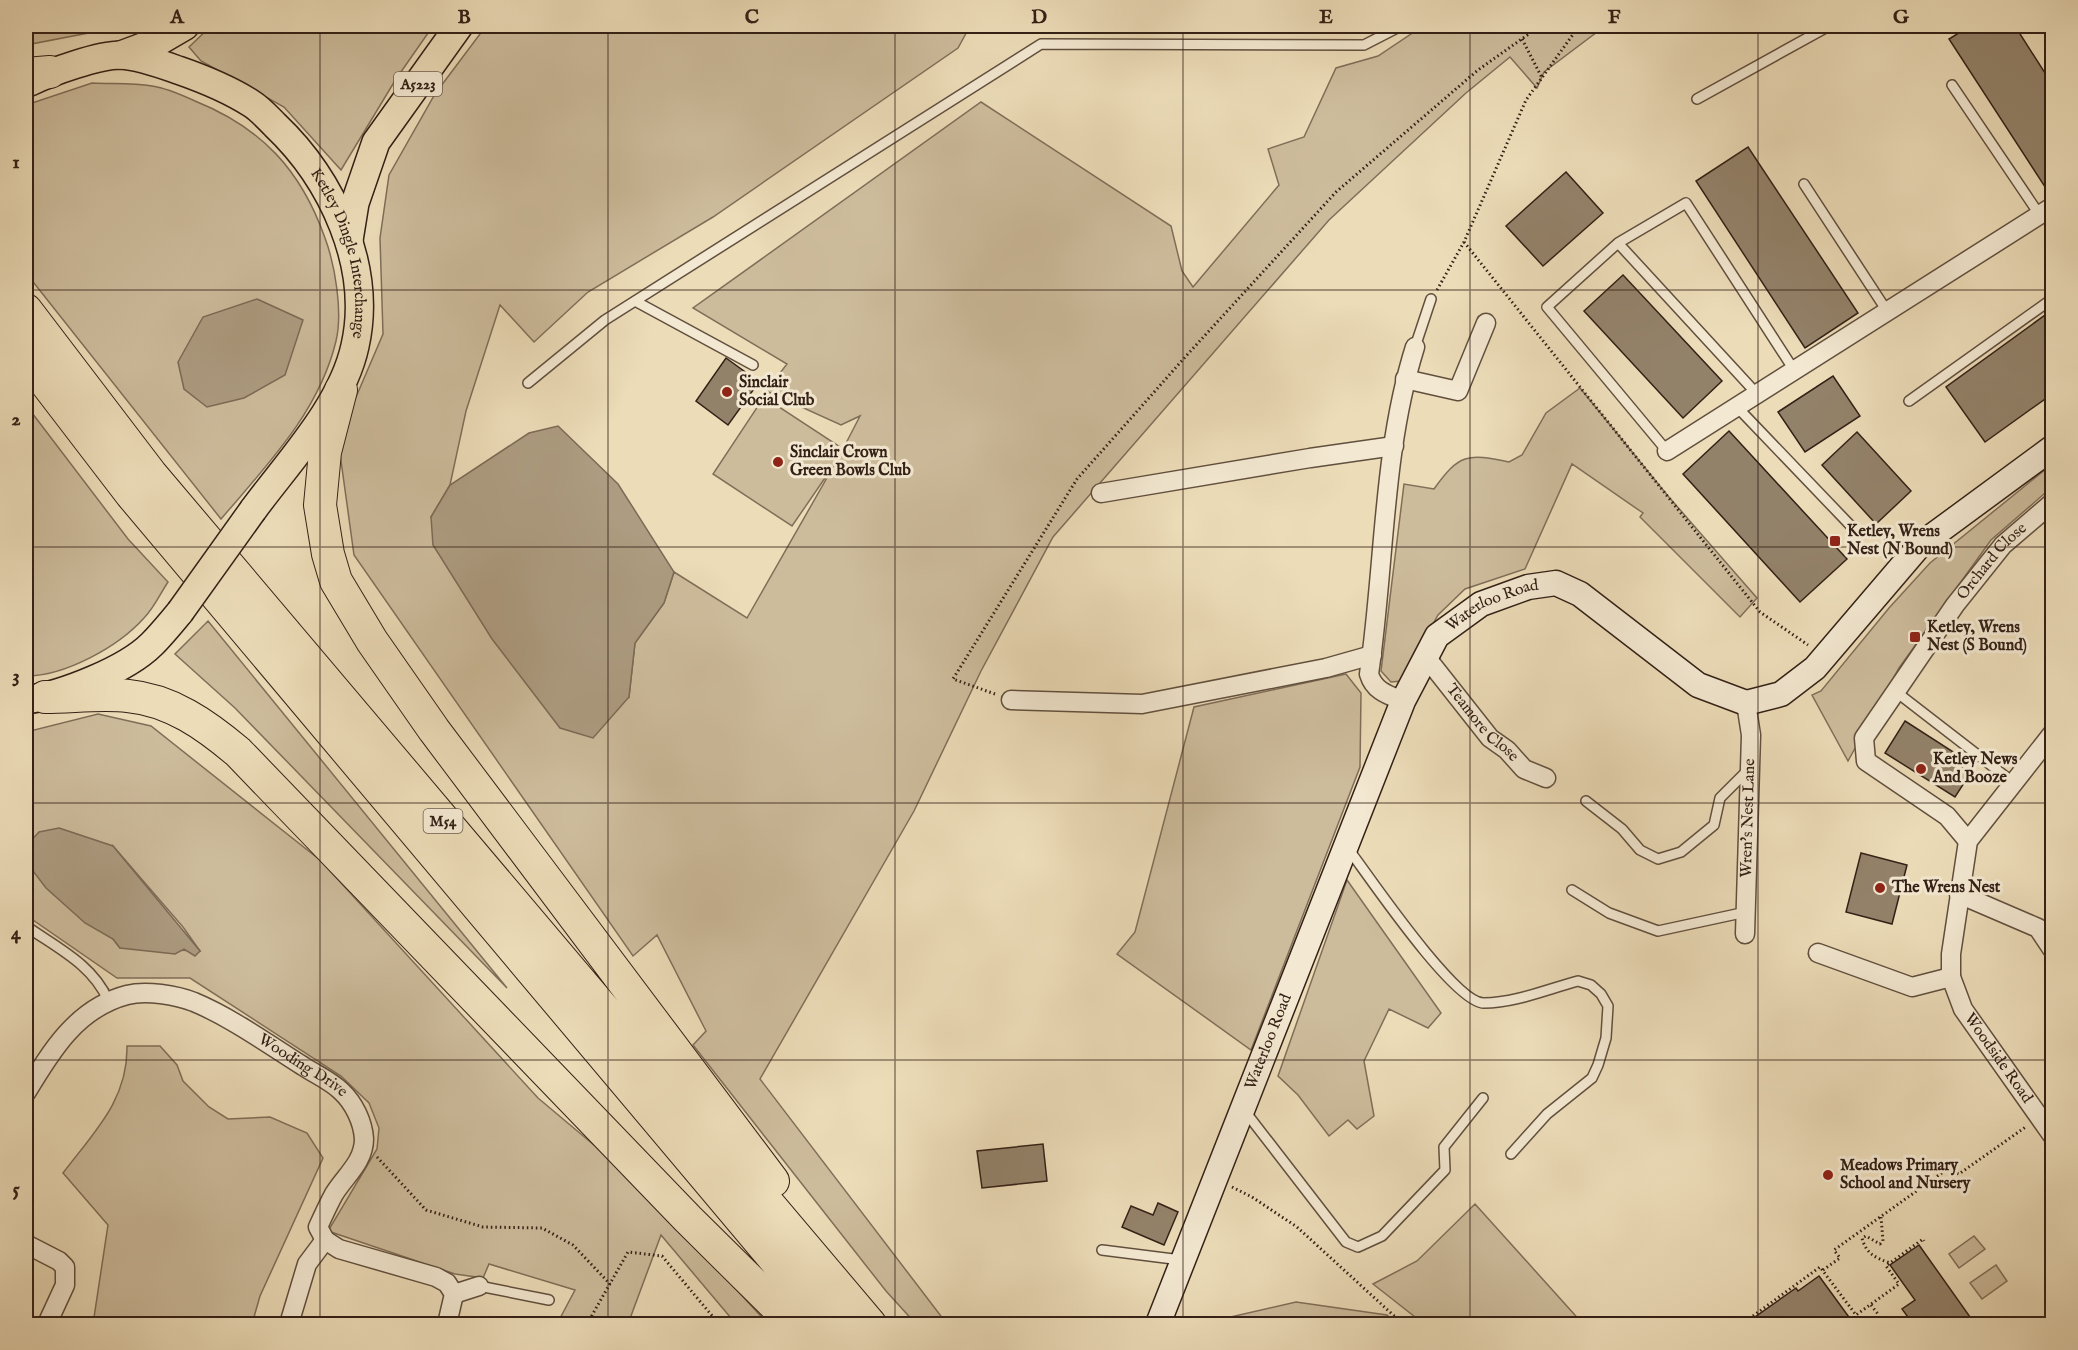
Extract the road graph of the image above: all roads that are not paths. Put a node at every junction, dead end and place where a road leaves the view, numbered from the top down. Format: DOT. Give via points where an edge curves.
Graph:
graph roads {
  1 [pos="185,26"];
  2 [pos="459,26"];
  3 [pos="1401,26"];
  4 [pos="1828,26"];
  5 [pos="121,55"];
  6 [pos="34,77"];
  7 [pos="1952,85"];
  8 [pos="1697,99"];
  9 [pos="1804,184"];
  10 [pos="2046,211"];
  11 [pos="1618,243"];
  12 [pos="348,244"];
  13 [pos="1431,299"];
  14 [pos="2052,299"];
  15 [pos="635,301"];
  16 [pos="26,310"];
  17 [pos="1887,311"];
  18 [pos="1486,323"];
  19 [pos="1415,346"];
  20 [pos="26,357"];
  21 [pos="753,365"];
  22 [pos="1794,370"];
  23 [pos="1405,379"];
  24 [pos="528,383"];
  25 [pos="341,390"];
  26 [pos="1757,394"];
  27 [pos="1910,401"];
  28 [pos="1737,407"];
  29 [pos="1394,446"];
  30 [pos="2052,448"];
  31 [pos="1667,451"];
  32 [pos="1101,493"];
  33 [pos="2052,503"];
  34 [pos="1850,525"];
  35 [pos="1372,655"];
  36 [pos="1426,657"];
  37 [pos="1895,692"];
  38 [pos="35,699"];
  39 [pos="1011,700"];
  40 [pos="1403,701"];
  41 [pos="1746,703"];
  42 [pos="2052,734"];
  43 [pos="1750,768"];
  44 [pos="1546,778"];
  45 [pos="2014,783"];
  46 [pos="1586,801"];
  47 [pos="1968,841"];
  48 [pos="1345,845"];
  49 [pos="1572,890"];
  50 [pos="1959,894"];
  51 [pos="1746,912"];
  52 [pos="26,926"];
  53 [pos="1745,933"];
  54 [pos="2052,949"];
  55 [pos="1818,953"];
  56 [pos="1951,977"];
  57 [pos="108,1000"];
  58 [pos="27,1086"];
  59 [pos="1483,1098"];
  60 [pos="1243,1108"];
  61 [pos="2052,1135"];
  62 [pos="1511,1154"];
  63 [pos="325,1240"];
  64 [pos="26,1245"];
  65 [pos="1102,1250"];
  66 [pos="1184,1260"];
  67 [pos="479,1286"];
  68 [pos="454,1294"];
  69 [pos="549,1300"];
  70 [pos="47,1324"];
  71 [pos="290,1324"];
  72 [pos="447,1324"];
  73 [pos="794,1324"];
  74 [pos="829,1324"];
  75 [pos="870,1324"];
  76 [pos="880,1324"];
  77 [pos="1158,1324"];
  1 -- 5 [label="main road"];
  2 -- 12 [label="main road, A5223" via="376,142 355,203"];
  3 -- 15 [label="lane" via="1364,45 1041,44"];
  4 -- 8 [label="lane"];
  5 -- 6 [label="main road, Ketley Dingle Interchange"];
  5 -- 12 [label="main road, Ketley Dingle Interchange" via="209,81 254,105 314,167 334,203"];
  7 -- 10 [label="lane"];
  9 -- 17 [label="lane"];
  10 -- 17 [label="street"];
  11 -- 22 [label="lane" via="1686,203"];
  11 -- 26 [label="lane"];
  11 -- 31 [label="lane" via="1547,307"];
  12 -- 25 [label="main road, Ketley Dingle Interchange" via="359,303 355,345"];
  13 -- 19 [label="lane"];
  14 -- 27 [label="lane"];
  15 -- 21 [label="lane"];
  15 -- 24 [label="lane" via="605,320"];
  16 -- 75 [label="highway, M54" via="151,474"];
  17 -- 22 [label="street"];
  18 -- 23 [label="street" via="1458,391"];
  19 -- 23 [label="street"];
  20 -- 74 [label="highway, M54" via="177,549"];
  22 -- 26 [label="street"];
  23 -- 29 [label="street"];
  25 -- 38 [label="main road, Ketley Dingle Interchange, bridge" via="180,612 151,645 98,678"];
  25 -- 76 [label="highway" via="325,452 320,505 336,581 434,730"];
  26 -- 28 [label="street"];
  28 -- 31 [label="street"];
  28 -- 34 [label="lane"];
  29 -- 32 [label="street"];
  29 -- 35 [label="street"];
  30 -- 41 [label="street" via="1920,545 1815,668 1780,694"];
  33 -- 37 [label="street, Orchard Close" via="2003,545 1954,604"];
  35 -- 39 [label="street" via="1326,668 1142,704"];
  35 -- 40 [label="street" via="1372,684"];
  36 -- 40 [label="street, Waterloo Road"];
  36 -- 41 [label="street, Waterloo Road" via="1437,636 1480,604 1528,587 1556,583 1580,594 1698,685"];
  36 -- 44 [label="street, Teamore Close" via="1490,738 1524,770"];
  37 -- 45 [label="lane"];
  37 -- 47 [label="street, Orchard Close" via="1864,738 1866,760 1947,816"];
  38 -- 73 [label="highway" via="128,696 161,703 204,724 229,745"];
  40 -- 48 [label="street, Waterloo Road"];
  41 -- 43 [label="street, Wren's Nest Lane" via="1751,735"];
  42 -- 45 [label="street, Woodside Road"];
  43 -- 46 [label="lane" via="1720,798 1714,825 1681,852 1658,859 1640,850 1622,829"];
  43 -- 51 [label="street, Wren's Nest Lane"];
  45 -- 47 [label="street, Woodside Road"];
  47 -- 50 [label="street, Woodside Road"];
  48 -- 60 [label="street, Waterloo Road"];
  48 -- 62 [label="lane" via="1463,995 1482,1004 1578,981 1592,985 1608,1006 1606,1038 1592,1078 1547,1114"];
  49 -- 51 [label="lane" via="1609,913 1658,931"];
  50 -- 54 [label="street" via="2038,928"];
  50 -- 56 [label="street, Woodside Road" via="1950,954"];
  51 -- 53 [label="street, Wren's Nest Lane"];
  52 -- 57 [label="lane" via="91,972"];
  55 -- 56 [label="street" via="1912,987"];
  56 -- 61 [label="street, Woodside Road" via="1963,1009"];
  57 -- 58 [label="street, Wooding Drive" via="86,1013 64,1036"];
  57 -- 63 [label="street, Wooding Drive" via="130,994 159,994 193,1002 256,1035 342,1091 356,1111 364,1143 359,1160 335,1193 318,1227"];
  59 -- 60 [label="lane" via="1444,1147 1445,1170 1382,1236 1358,1247 1346,1242"];
  60 -- 66 [label="street, Waterloo Road"];
  63 -- 68 [label="street" via="339,1249 436,1277 447,1283"];
  63 -- 71 [label="street" via="307,1264"];
  64 -- 70 [label="street" via="65,1267 65,1285"];
  65 -- 66 [label="lane"];
  66 -- 77 [label="street, Waterloo Road"];
  67 -- 68 [label="street"];
  67 -- 69 [label="lane"];
  68 -- 72 [label="street"];
}
